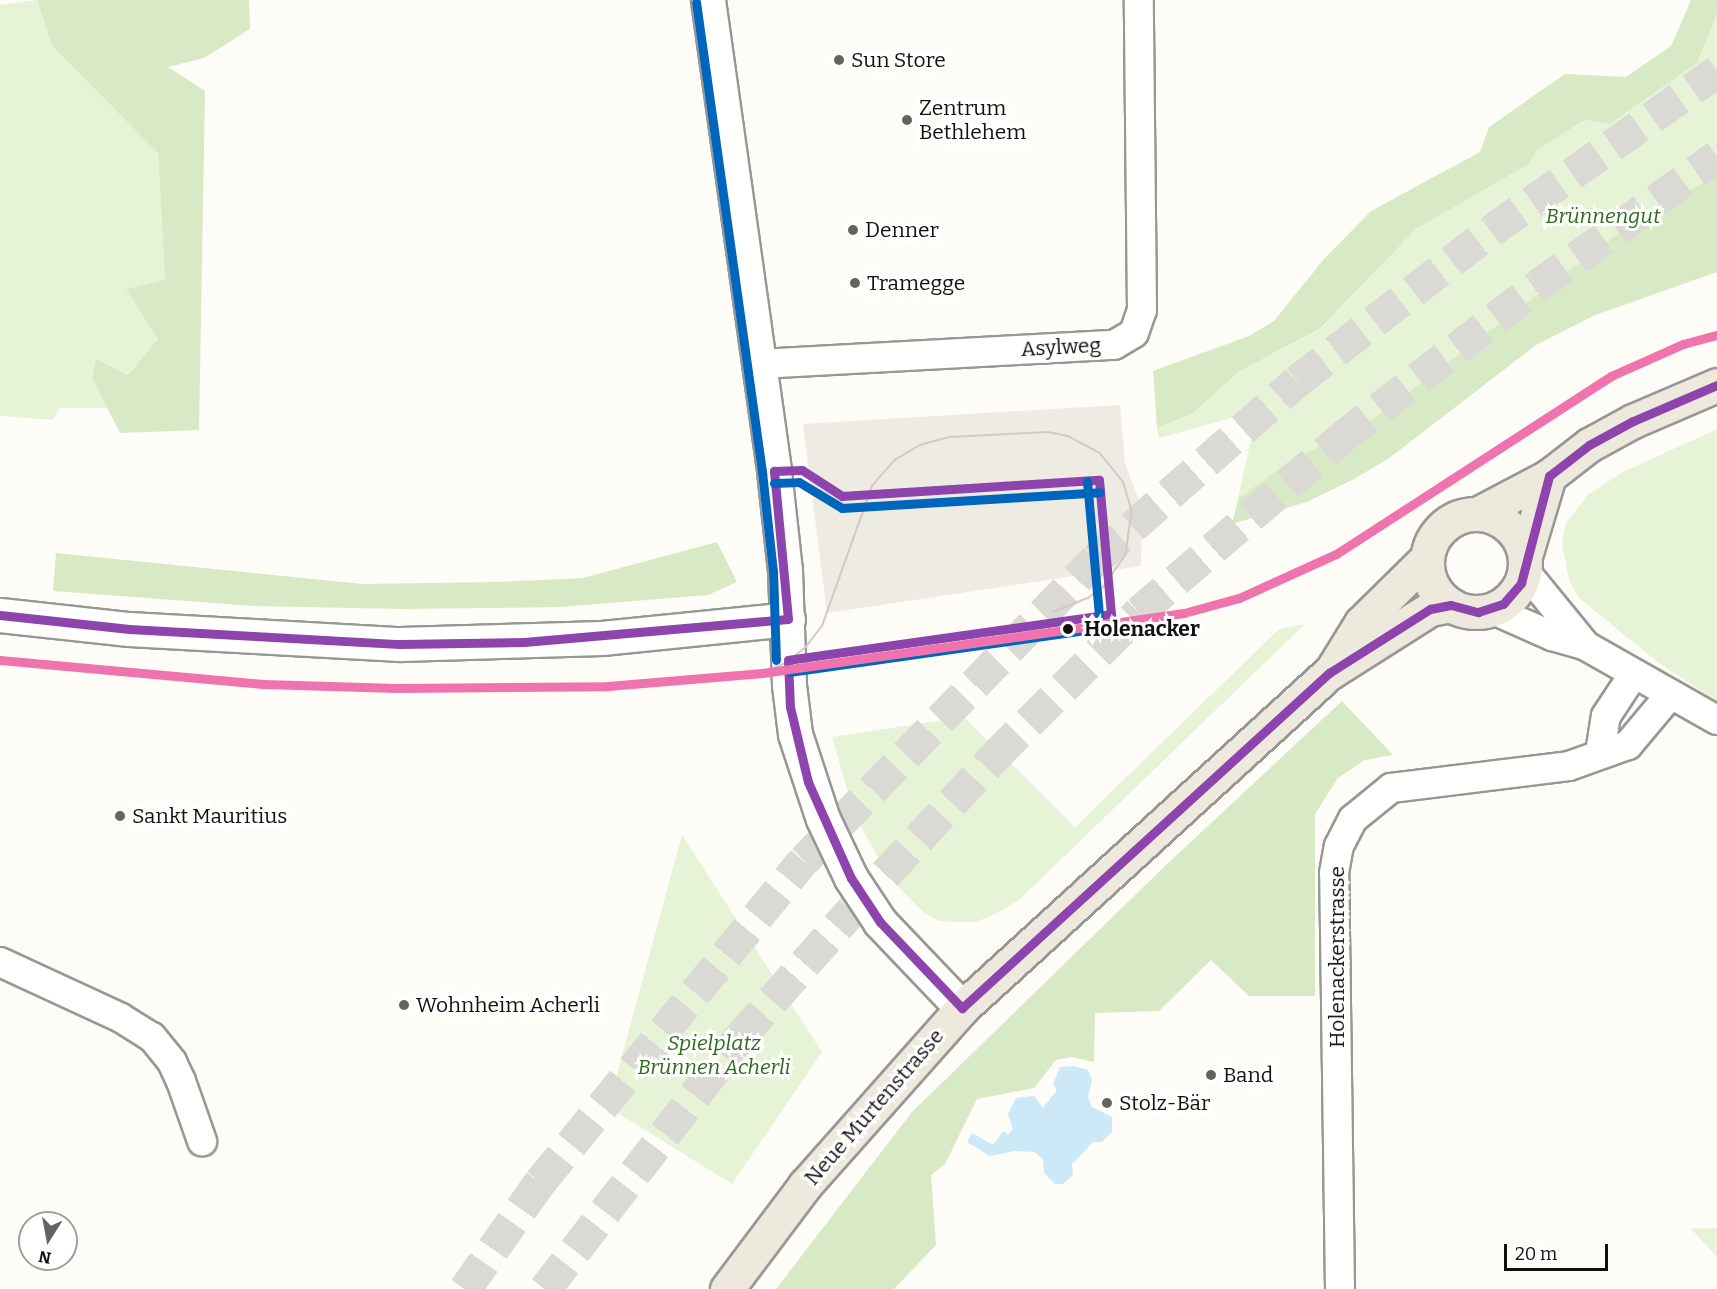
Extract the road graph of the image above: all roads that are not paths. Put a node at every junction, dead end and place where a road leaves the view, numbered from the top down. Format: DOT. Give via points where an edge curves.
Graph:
graph roads {
  1 [pos="708,0"];
  2 [pos="1139,0"];
  3 [pos="759,364"];
  4 [pos="1717,385"];
  5 [pos="1549,476"];
  6 [pos="1477,514"];
  7 [pos="1427,558"];
  8 [pos="1525,563"];
  9 [pos="1451,605"];
  10 [pos="1491,609"];
  11 [pos="0,615"];
  12 [pos="788,619"];
  13 [pos="1586,646"];
  14 [pos="1329,673"];
  15 [pos="1633,675"];
  16 [pos="1670,695"];
  17 [pos="1717,720"];
  18 [pos="1600,753"];
  19 [pos="0,962"];
  20 [pos="962,1008"];
  21 [pos="202,1142"];
  22 [pos="727,1289"];
  23 [pos="1340,1289"];
  1 -- 3 [label="street"];
  2 -- 3 [label="street, Asylweg" via="1142,310 1134,333 1114,345"];
  3 -- 12 [label="street"];
  4 -- 5 [label="main road" via="1633,420 1589,445"];
  5 -- 6 [label="main road"];
  5 -- 8 [label="main road"];
  6 -- 7 [label="main road" via="1444,527 1431,544"];
  6 -- 8 [label="main road" via="1504,523 1521,543"];
  7 -- 9 [label="main road" via="1433,586"];
  7 -- 14 [label="main road, Neue Murtenstrasse" via="1361,622"];
  8 -- 10 [label="main road" via="1513,594"];
  8 -- 13 [label="street"];
  9 -- 10 [label="main road" via="1478,612"];
  9 -- 14 [label="main road, Neue Murtenstrasse" via="1430,609"];
  10 -- 13 [label="street" via="1552,636"];
  11 -- 12 [label="street" via="140,630 400,644 602,638"];
  12 -- 20 [label="street" via="789,685 795,734 822,819 851,878 880,922"];
  13 -- 15 [label="street"];
  14 -- 20 [label="main road, Neue Murtenstrasse"];
  15 -- 16 [label="street"];
  15 -- 18 [label="street" via="1606,716"];
  16 -- 17 [label="street"];
  16 -- 18 [label="street, Holenackerstrasse" via="1628,745"];
  18 -- 23 [label="street, Holenackerstrasse" via="1569,766 1390,788 1353,819 1339,846 1334,873"];
  19 -- 21 [label="street" via="121,1018 152,1037 181,1081"];
  20 -- 22 [label="main road, Neue Murtenstrasse" via="813,1177"];
}
